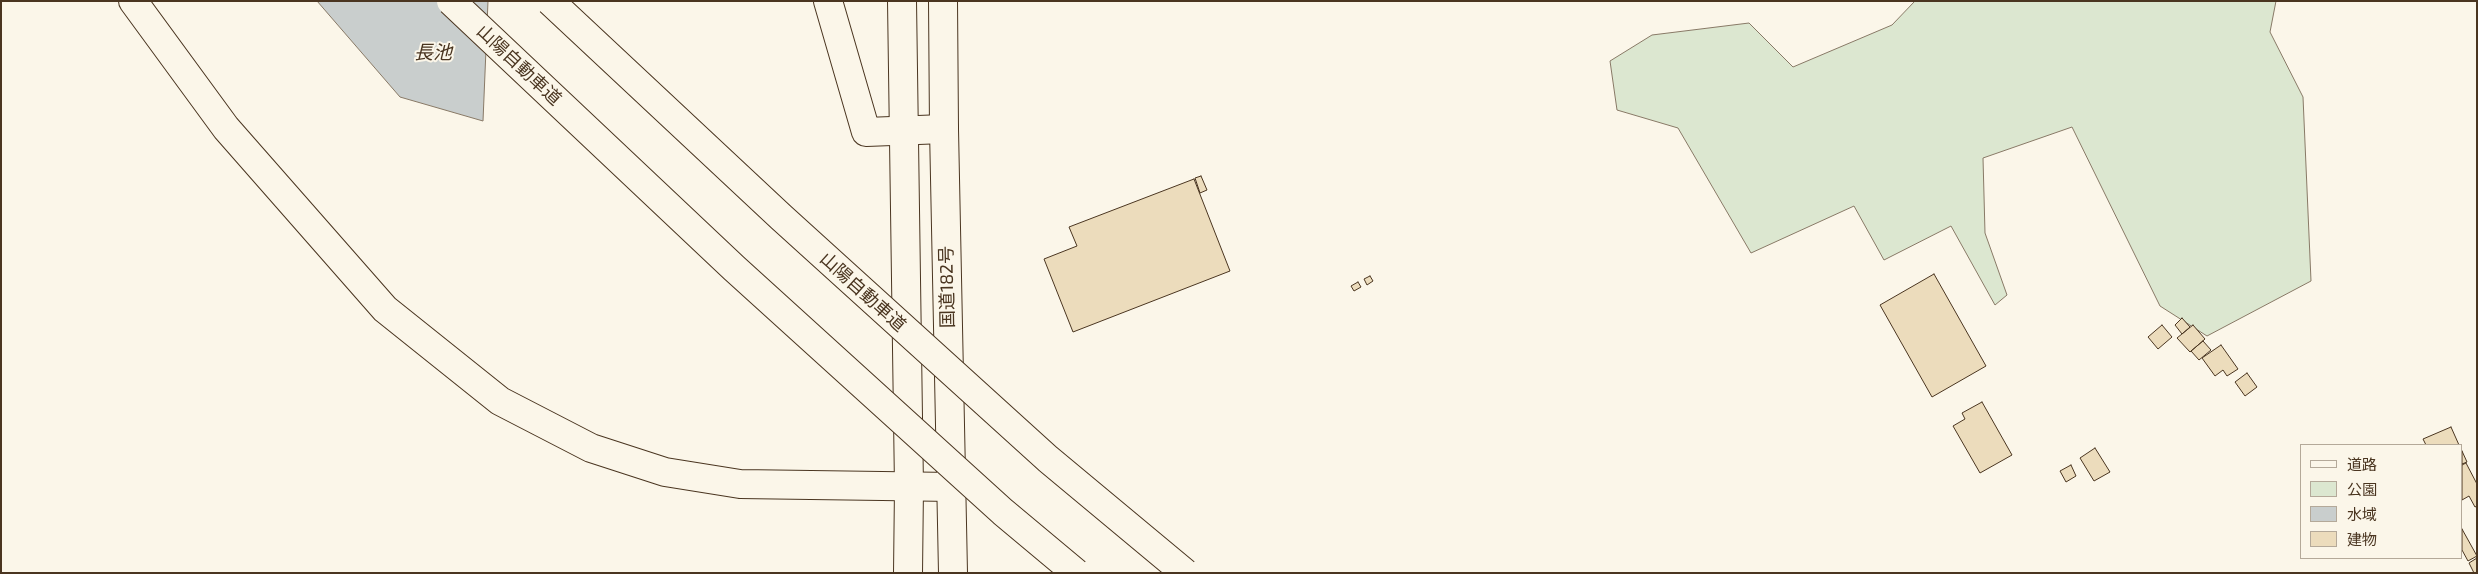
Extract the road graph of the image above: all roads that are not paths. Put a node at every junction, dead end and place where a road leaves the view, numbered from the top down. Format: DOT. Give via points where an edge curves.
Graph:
graph roads {
  1 [pos="133,1"];
  2 [pos="451,1"];
  3 [pos="550,1"];
  4 [pos="828,1"];
  5 [pos="902,1"];
  6 [pos="943,1"];
  7 [pos="944,129"];
  8 [pos="904,132"];
  9 [pos="909,487"];
  10 [pos="952,487"];
  11 [pos="908,573"];
  12 [pos="953,573"];
  13 [pos="1076,573"];
  14 [pos="1185,573"];
  1 -- 9 [label="main road" via="226,128 385,309 500,401 591,448 665,472 740,484"];
  2 -- 13 [label="main road, 山陽自動車道, bridge" via="734,268 1003,512"];
  3 -- 14 [label="main road, 山陽自動車道, bridge" via="1041,453"];
  4 -- 8 [label="main road" via="866,132"];
  5 -- 8 [label="main road"];
  6 -- 7 [label="main road, 国道182号"];
  7 -- 8 [label="main road"];
  7 -- 10 [label="main road, 国道182号"];
  8 -- 9 [label="main road"];
  9 -- 10 [label="main road"];
  9 -- 11 [label="main road"];
  10 -- 12 [label="main road, 国道182号"];
}
